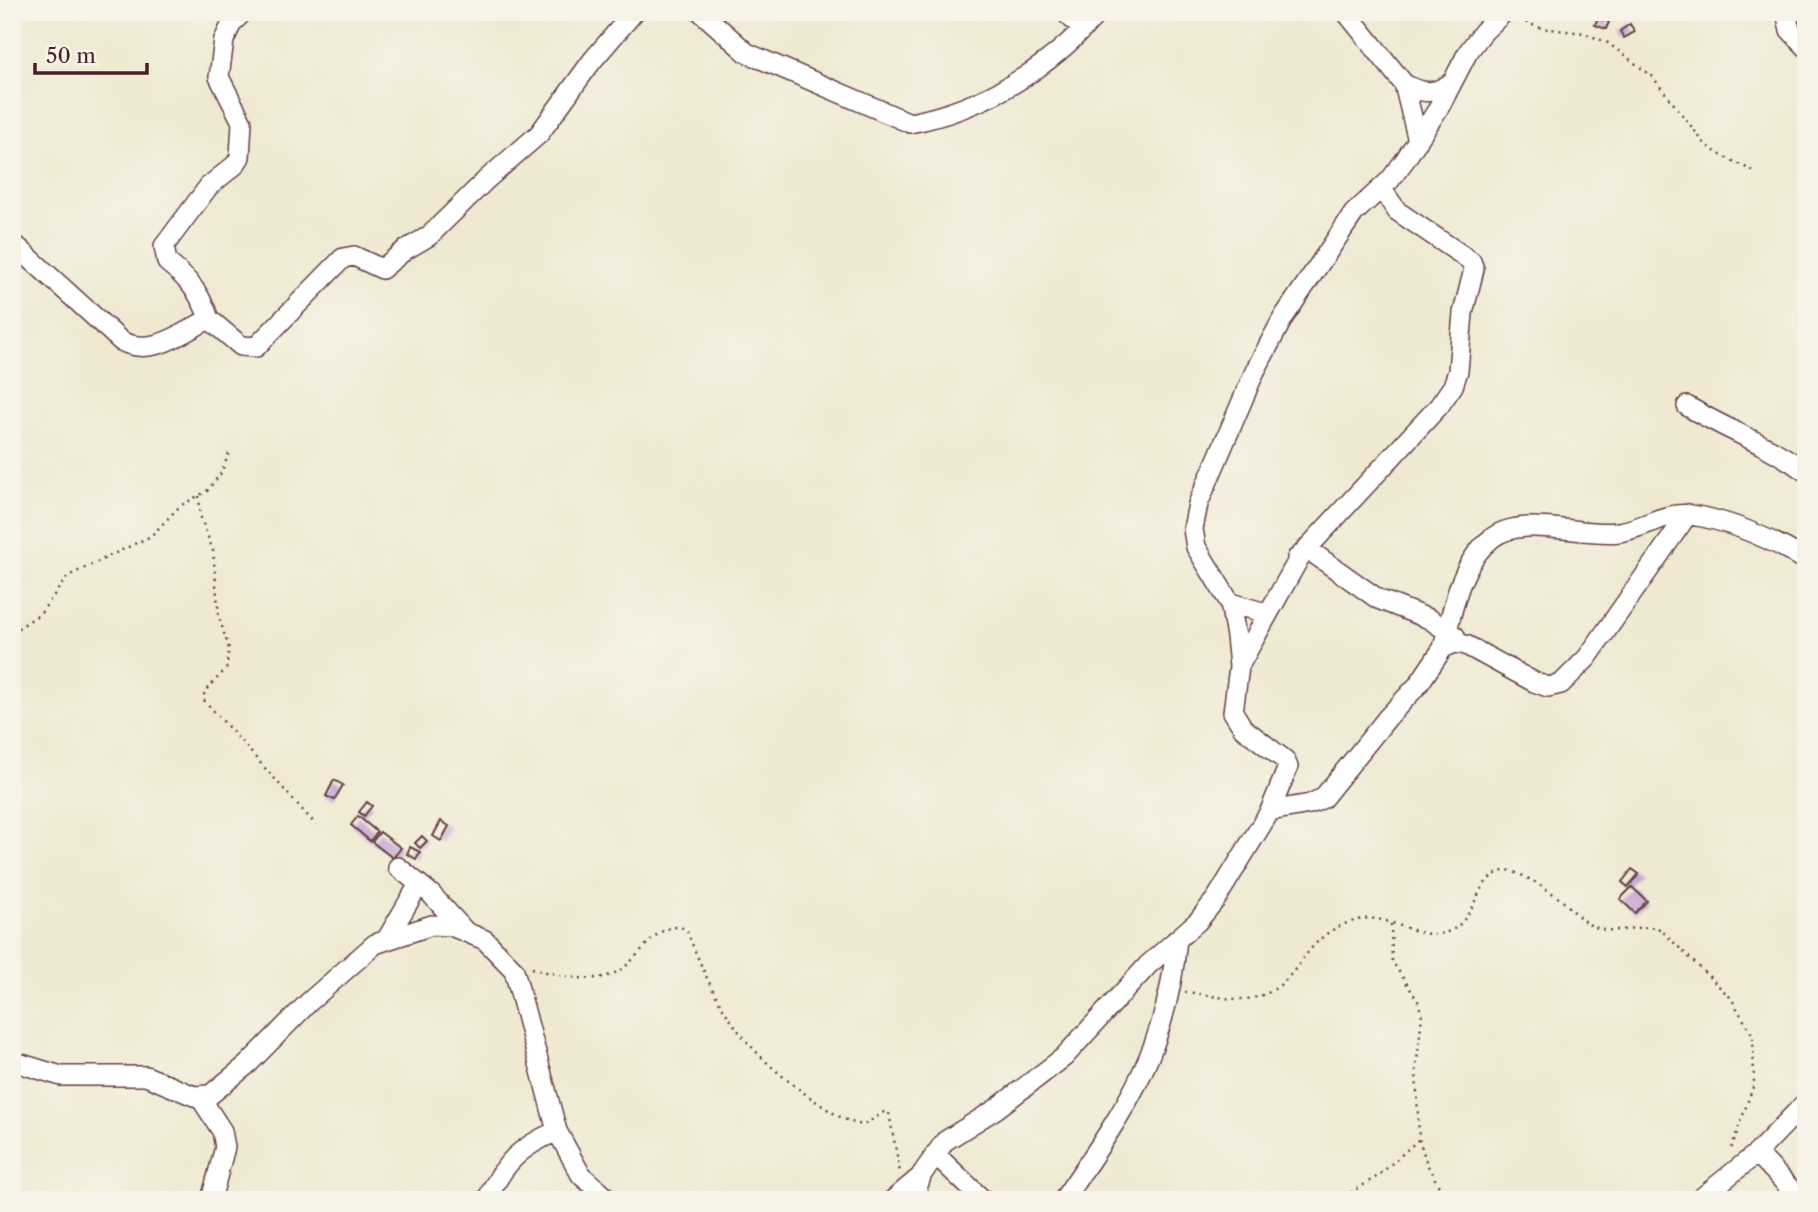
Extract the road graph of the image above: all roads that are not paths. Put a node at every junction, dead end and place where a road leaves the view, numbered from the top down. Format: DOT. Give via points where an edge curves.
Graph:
graph roads {
  1 [pos="243,12"];
  2 [pos="634,12"];
  3 [pos="701,12"];
  4 [pos="1065,12"];
  5 [pos="1098,12"];
  6 [pos="1346,12"];
  7 [pos="1786,12"];
  8 [pos="1509,15"];
  9 [pos="1083,29"];
  10 [pos="1806,47"];
  11 [pos="1452,82"];
  12 [pos="1404,84"];
  13 [pos="1418,141"];
  14 [pos="1381,188"];
  15 [pos="12,242"];
  16 [pos="209,318"];
  17 [pos="1687,406"];
  18 [pos="1806,472"];
  19 [pos="1688,514"];
  20 [pos="1301,555"];
  21 [pos="1806,560"];
  22 [pos="1230,603"];
  23 [pos="1266,612"];
  24 [pos="1445,639"];
  25 [pos="1239,667"];
  26 [pos="1270,811"];
  27 [pos="398,867"];
  28 [pos="419,884"];
  29 [pos="463,929"];
  30 [pos="388,937"];
  31 [pos="1177,939"];
  32 [pos="12,1061"];
  33 [pos="200,1097"];
  34 [pos="1806,1101"];
  35 [pos="557,1131"];
  36 [pos="1757,1153"];
  37 [pos="936,1154"];
  38 [pos="904,1198"];
  39 [pos="211,1200"];
  40 [pos="486,1200"];
  41 [pos="609,1200"];
  42 [pos="983,1200"];
  43 [pos="1063,1200"];
  44 [pos="1699,1200"];
  45 [pos="1801,1200"];
  1 -- 16 [label="street" via="224,40 219,77 243,122 240,158 209,186 164,246 167,262 199,294"];
  2 -- 16 [label="street" via="539,134 429,236 388,266 378,269 358,257 343,258 256,348 241,346"];
  3 -- 9 [label="street" via="747,53 910,123 1006,89 1030,75"];
  4 -- 9 [label="street"];
  5 -- 9 [label="street"];
  6 -- 12 [label="street"];
  7 -- 10 [label="street" via="1790,30"];
  8 -- 11 [label="street" via="1483,32"];
  11 -- 12 [label="street" via="1440,92 1429,93"];
  11 -- 13 [label="street"];
  12 -- 13 [label="street"];
  13 -- 14 [label="street"];
  14 -- 20 [label="street" via="1397,211 1471,261 1474,269 1463,313 1458,371 1439,406"];
  14 -- 22 [label="street" via="1354,213 1277,328 1198,504 1193,528 1196,547"];
  15 -- 16 [label="street" via="134,348 151,349"];
  17 -- 18 [label="street" via="1774,449"];
  19 -- 21 [label="street" via="1728,523"];
  19 -- 24 [label="street" via="1620,532 1536,527 1510,529 1495,536 1477,552 1462,578"];
  19 -- 24 [label="street" via="1587,658 1561,684 1548,687 1534,682 1466,645"];
  20 -- 23 [label="street"];
  20 -- 24 [label="street" via="1317,555"];
  20 -- 25 [label="street"];
  22 -- 23 [label="street"];
  22 -- 25 [label="street"];
  23 -- 25 [label="street"];
  24 -- 26 [label="street" via="1418,685 1323,799"];
  25 -- 26 [label="street" via="1233,712 1243,729 1276,752 1288,767"];
  26 -- 31 [label="street" via="1216,899"];
  27 -- 28 [label="street"];
  28 -- 29 [label="street"];
  28 -- 30 [label="street"];
  29 -- 30 [label="street" via="432,925"];
  29 -- 35 [label="street" via="485,940 506,959 520,986"];
  30 -- 33 [label="street" via="356,960 226,1084"];
  31 -- 37 [label="street" via="1064,1057 996,1110 945,1141"];
  31 -- 43 [label="street" via="1172,990 1156,1044 1115,1127"];
  32 -- 33 [label="street" via="61,1076 146,1076"];
  33 -- 39 [label="street" via="222,1131 225,1147"];
  34 -- 36 [label="street"];
  35 -- 40 [label="street" via="527,1144 502,1169"];
  35 -- 41 [label="street" via="582,1175"];
  36 -- 44 [label="street"];
  36 -- 45 [label="street"];
  37 -- 38 [label="street"];
  37 -- 42 [label="street"];
}
